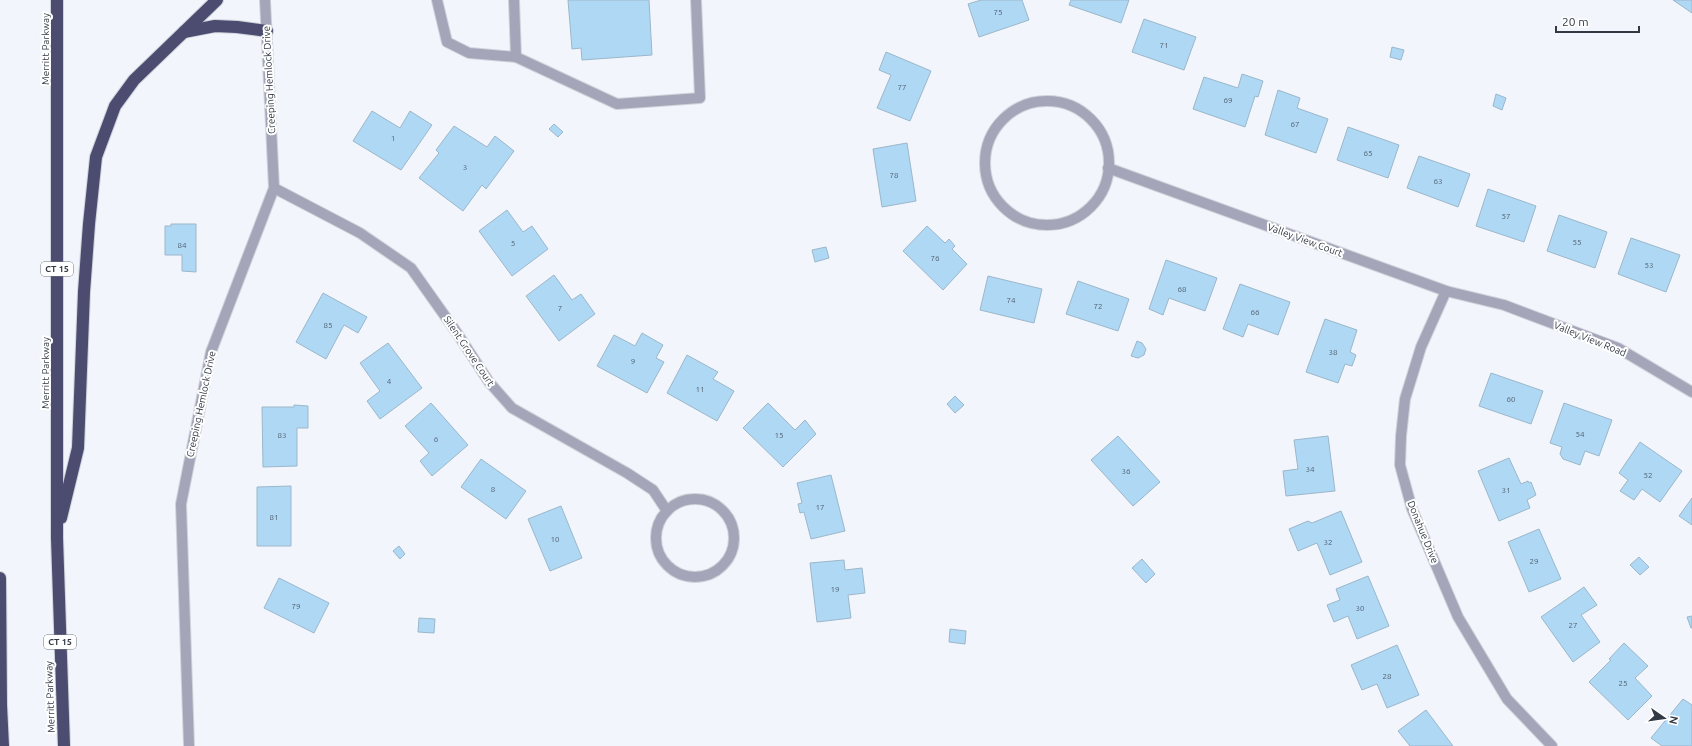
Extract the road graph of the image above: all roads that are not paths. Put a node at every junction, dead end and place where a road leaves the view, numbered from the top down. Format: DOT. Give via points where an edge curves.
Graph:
graph roads {
  1 [pos="57,0"];
  2 [pos="217,0"];
  3 [pos="265,0"];
  4 [pos="437,0"];
  5 [pos="514,0"];
  6 [pos="696,0"];
  7 [pos="267,31"];
  8 [pos="183,32"];
  9 [pos="516,57"];
  10 [pos="1108,168"];
  11 [pos="274,188"];
  12 [pos="1446,291"];
  13 [pos="1504,305"];
  14 [pos="1692,392"];
  15 [pos="667,511"];
  16 [pos="57,538"];
  17 [pos="0,578"];
  18 [pos="3,746"];
  19 [pos="64,746"];
  20 [pos="189,746"];
  21 [pos="1552,746"];
  1 -- 16 [label="highway, Merritt Parkway / CT 15"];
  2 -- 8 [label="highway"];
  3 -- 7 [label="street, Creeping Hemlock Drive"];
  4 -- 9 [label="street" via="447,42 469,53"];
  5 -- 9 [label="street"];
  6 -- 9 [label="street" via="700,98 617,104"];
  7 -- 8 [label="highway" via="215,26"];
  7 -- 11 [label="street, Creeping Hemlock Drive"];
  8 -- 16 [label="highway" via="134,80 120,100 96,157 86,269 78,448"];
  10 -- 10 [label="street" via="1108,149 1098,127 1080,110 1057,101 1033,102 1010,112 994,130 985,153 986,177 996,200 1013,216 1036,225 1060,224 1083,214 1100,196"];
  10 -- 12 [label="street, Valley View Court"];
  11 -- 15 [label="street, Silent Grove Court" via="360,234 412,268 458,332 489,382 512,408 653,490"];
  11 -- 20 [label="street, Creeping Hemlock Drive" via="211,352 181,504"];
  12 -- 13 [label="street, Valley View Court"];
  12 -- 21 [label="street, Donahue Drive" via="1421,347 1405,398 1400,436 1400,465 1412,509 1458,617 1508,699"];
  13 -- 14 [label="street, Valley View Road" via="1618,348"];
  15 -- 15 [label="street" via="678,503 691,499 717,505 727,514 734,532 734,545 729,558 720,568 708,575 694,577 681,574 670,567 661,556 657,544 657,530"];
  16 -- 19 [label="highway, Merritt Parkway / CT 15"];
  17 -- 18 [label="highway"];
}
